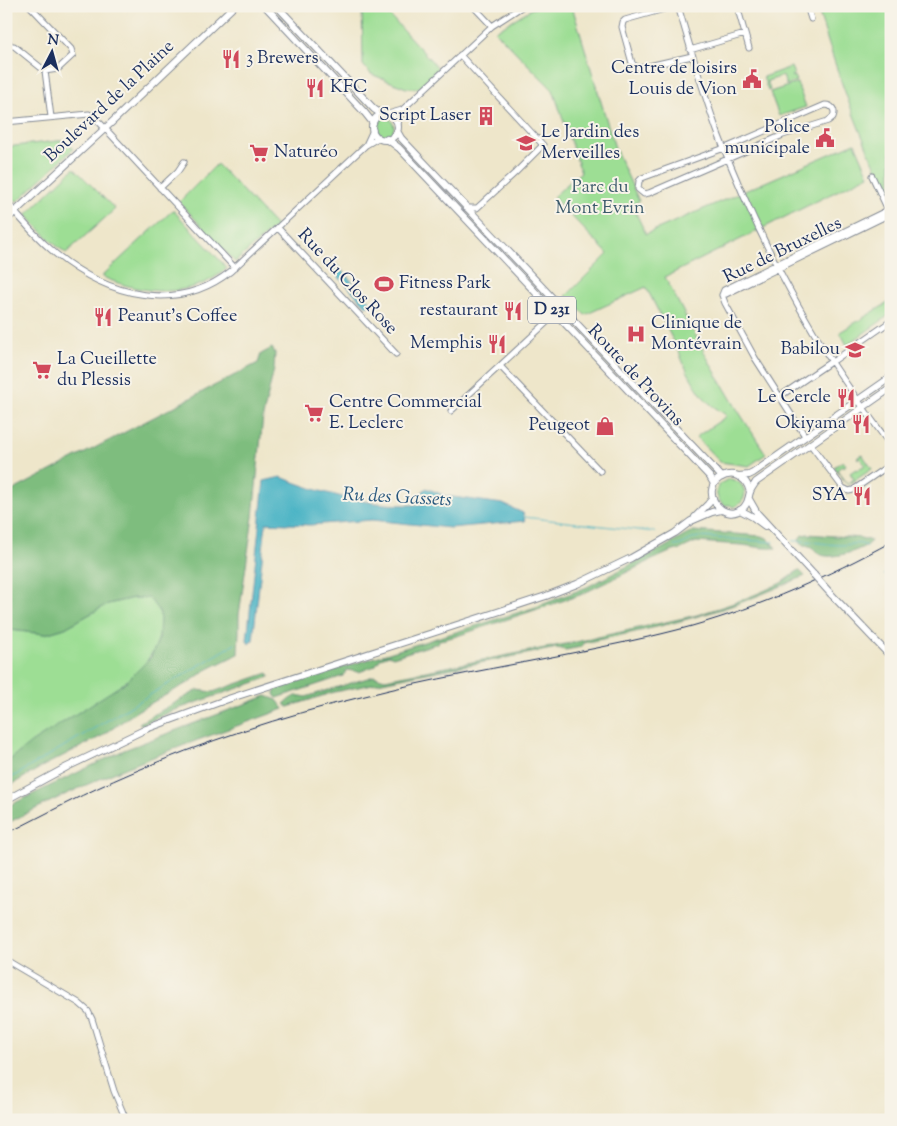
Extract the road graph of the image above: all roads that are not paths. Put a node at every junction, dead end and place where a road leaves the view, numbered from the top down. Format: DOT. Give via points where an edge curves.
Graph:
graph roads {
  1 [pos="30,6"];
  2 [pos="234,6"];
  3 [pos="265,6"];
  4 [pos="272,6"];
  5 [pos="278,6"];
  6 [pos="473,6"];
  7 [pos="523,6"];
  8 [pos="677,6"];
  9 [pos="737,6"];
  10 [pos="807,6"];
  11 [pos="811,19"];
  12 [pos="492,26"];
  13 [pos="745,34"];
  14 [pos="304,36"];
  15 [pos="6,38"];
  16 [pos="9,47"];
  17 [pos="749,48"];
  18 [pos="691,53"];
  19 [pos="460,55"];
  20 [pos="46,71"];
  21 [pos="402,110"];
  22 [pos="384,114"];
  23 [pos="51,117"];
  24 [pos="6,122"];
  25 [pos="398,123"];
  26 [pos="373,126"];
  27 [pos="104,128"];
  28 [pos="397,131"];
  29 [pos="378,138"];
  30 [pos="386,139"];
  31 [pos="366,144"];
  32 [pos="724,148"];
  33 [pos="728,159"];
  34 [pos="184,162"];
  35 [pos="872,176"];
  36 [pos="160,188"];
  37 [pos="6,201"];
  38 [pos="466,208"];
  39 [pos="477,208"];
  40 [pos="15,212"];
  41 [pos="890,213"];
  42 [pos="6,220"];
  43 [pos="478,221"];
  44 [pos="278,228"];
  45 [pos="777,266"];
  46 [pos="235,268"];
  47 [pos="562,309"];
  48 [pos="555,314"];
  49 [pos="891,321"];
  50 [pos="396,354"];
  51 [pos="832,361"];
  52 [pos="500,366"];
  53 [pos="891,377"];
  54 [pos="891,382"];
  55 [pos="891,388"];
  56 [pos="779,397"];
  57 [pos="860,404"];
  58 [pos="451,411"];
  59 [pos="805,436"];
  60 [pos="812,446"];
  61 [pos="891,446"];
  62 [pos="891,464"];
  63 [pos="600,471"];
  64 [pos="739,476"];
  65 [pos="722,477"];
  66 [pos="714,484"];
  67 [pos="749,495"];
  68 [pos="712,498"];
  69 [pos="721,510"];
  70 [pos="740,510"];
  71 [pos="691,521"];
  72 [pos="776,534"];
  73 [pos="891,657"];
  74 [pos="6,800"];
  75 [pos="6,960"];
  76 [pos="126,1120"];
  1 -- 20 [label="street" via="73,55 58,69"];
  2 -- 27 [label="main road, Boulevard de la Plaine"];
  3 -- 26 [label="main road" via="365,113"];
  4 -- 14 [label="main road" via="296,32"];
  5 -- 14 [label="main road"];
  6 -- 12 [label="street"];
  7 -- 12 [label="street"];
  8 -- 18 [label="street"];
  8 -- 18 [label="street" via="623,22 632,63 640,68"];
  9 -- 13 [label="street"];
  10 -- 11 [label="street"];
  12 -- 19 [label="street"];
  13 -- 17 [label="street"];
  13 -- 18 [label="street"];
  14 -- 22 [label="main road" via="374,109"];
  15 -- 16 [label="street"];
  16 -- 20 [label="street" via="14,46"];
  18 -- 32 [label="street"];
  19 -- 21 [label="street"];
  19 -- 39 [label="street" via="543,145"];
  20 -- 23 [label="street"];
  21 -- 22 [label="street"];
  21 -- 25 [label="street"];
  22 -- 25 [label="main road" via="392,116"];
  22 -- 26 [label="main road" via="376,118"];
  23 -- 24 [label="street"];
  23 -- 27 [label="street" via="89,114"];
  25 -- 28 [label="main road"];
  26 -- 29 [label="main road"];
  26 -- 31 [label="street"];
  27 -- 36 [label="street"];
  27 -- 40 [label="main road, Boulevard de la Plaine"];
  28 -- 30 [label="main road" via="392,138"];
  28 -- 38 [label="main road, Route de Provins / D 231"];
  29 -- 30 [label="main road"];
  29 -- 31 [label="street"];
  30 -- 48 [label="main road, Route de Provins / D 231" via="399,148"];
  31 -- 44 [label="street"];
  32 -- 33 [label="street"];
  32 -- 33 [label="street" via="642,178 638,180 638,189 644,194 649,193"];
  32 -- 33 [label="street" via="824,105 834,110 833,118 828,121 783,135"];
  33 -- 45 [label="street"];
  34 -- 36 [label="street"];
  35 -- 41 [label="street"];
  36 -- 46 [label="street"];
  37 -- 40 [label="street"];
  38 -- 39 [label="street"];
  38 -- 43 [label="main road, Route de Provins / D 231"];
  39 -- 43 [label="street"];
  40 -- 42 [label="main road, Boulevard de la Plaine"];
  40 -- 46 [label="street" via="70,264 107,284 137,293 163,297 183,294 208,286"];
  41 -- 45 [label="street, Rue de Bruxelles"];
  43 -- 47 [label="main road, Route de Provins / D 231"];
  44 -- 46 [label="street"];
  44 -- 50 [label="street, Rue du Clos Rose"];
  45 -- 51 [label="street"];
  45 -- 56 [label="street, Rue de Bruxelles" via="724,290 722,295"];
  47 -- 48 [label="street"];
  47 -- 65 [label="main road, Route de Provins / D 231"];
  48 -- 52 [label="street"];
  48 -- 66 [label="main road, Route de Provins / D 231"];
  49 -- 51 [label="street"];
  51 -- 56 [label="street"];
  51 -- 57 [label="street"];
  52 -- 58 [label="street"];
  52 -- 63 [label="street"];
  53 -- 57 [label="main road"];
  54 -- 57 [label="main road"];
  55 -- 57 [label="main road"];
  56 -- 59 [label="street"];
  57 -- 59 [label="main road"];
  57 -- 60 [label="main road"];
  57 -- 61 [label="street"];
  59 -- 64 [label="main road" via="753,472"];
  60 -- 62 [label="street" via="848,492"];
  60 -- 67 [label="main road" via="756,482"];
  64 -- 65 [label="main road"];
  64 -- 67 [label="main road" via="746,483"];
  65 -- 66 [label="main road"];
  66 -- 68 [label="main road"];
  67 -- 70 [label="main road"];
  67 -- 72 [label="main road" via="757,513"];
  68 -- 69 [label="main road"];
  68 -- 71 [label="main road"];
  69 -- 70 [label="main road"];
  69 -- 71 [label="main road"];
  70 -- 72 [label="main road"];
  71 -- 74 [label="main road" via="631,558 577,584 146,729"];
  72 -- 73 [label="main road, bridge"];
  75 -- 76 [label="street" via="88,1011"];
}
